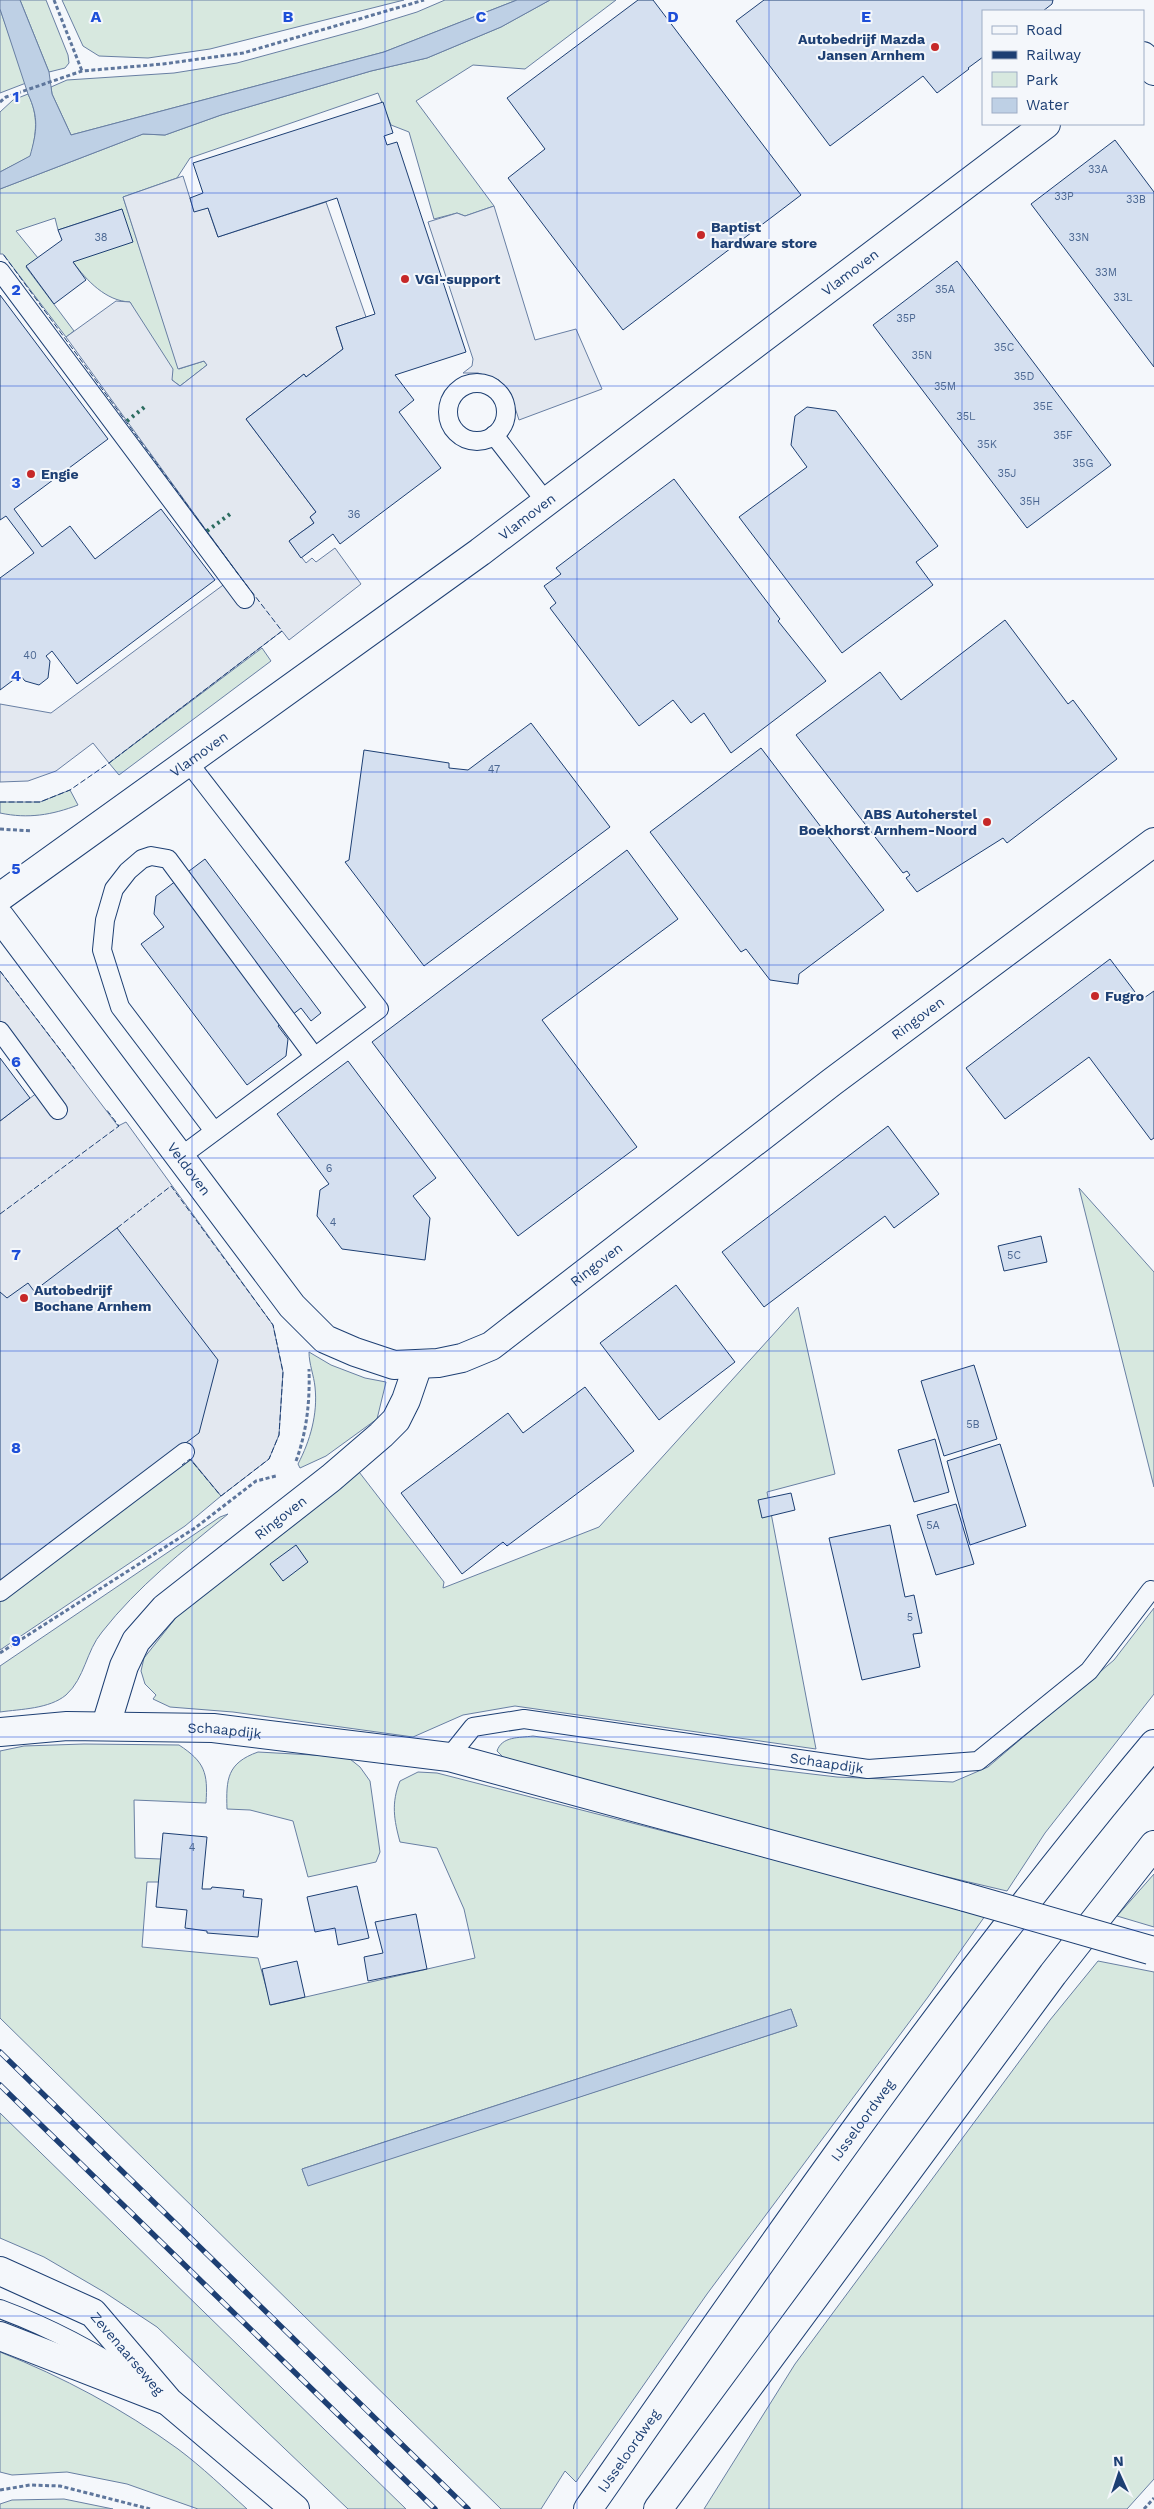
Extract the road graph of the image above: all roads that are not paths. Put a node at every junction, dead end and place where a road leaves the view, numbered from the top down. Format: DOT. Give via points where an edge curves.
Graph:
graph roads {
  1 [pos="1144,57"];
  2 [pos="1154,71"];
  3 [pos="1045,125"];
  4 [pos="0,271"];
  5 [pos="494,435"];
  6 [pos="546,502"];
  7 [pos="245,600"];
  8 [pos="188,762"];
  9 [pos="1154,842"];
  10 [pos="0,897"];
  11 [pos="0,917"];
  12 [pos="0,1031"];
  13 [pos="314,1056"];
  14 [pos="58,1110"];
  15 [pos="214,1131"];
  16 [pos="180,1157"];
  17 [pos="418,1365"];
  18 [pos="185,1452"];
  19 [pos="1151,1590"];
  20 [pos="0,1592"];
  21 [pos="106,1725"];
  22 [pos="0,1732"];
  23 [pos="1154,1744"];
  24 [pos="449,1757"];
  25 [pos="1154,1845"];
  26 [pos="1152,1950"];
  27 [pos="0,2271"];
  28 [pos="0,2309"];
  29 [pos="0,2336"];
  30 [pos="169,2402"];
  31 [pos="295,2509"];
  32 [pos="588,2509"];
  33 [pos="658,2509"];
  1 -- 2 [label="main road"];
  3 -- 6 [label="main road, Vlamoven"];
  4 -- 7 [label="lane"];
  5 -- 6 [label="lane"];
  6 -- 8 [label="main road, Vlamoven"];
  8 -- 10 [label="main road, Vlamoven"];
  8 -- 13 [label="lane" via="379,1009"];
  9 -- 17 [label="main road, Ringoven" via="832,1082 490,1346 462,1358"];
  11 -- 16 [label="main road, Veldoven"];
  12 -- 14 [label="lane"];
  13 -- 15 [label="lane"];
  13 -- 15 [label="lane" via="168,860 151,856 142,859 114,890 104,920 102,950 120,1007"];
  15 -- 16 [label="lane"];
  16 -- 17 [label="main road, Veldoven" via="292,1306 325,1339 394,1365"];
  17 -- 21 [label="main road, Ringoven" via="396,1420 382,1435 164,1608 136,1641 124,1666"];
  18 -- 20 [label="lane"];
  19 -- 24 [label="lane, Schaapdijk" via="1089,1671 978,1762 868,1769 524,1719 473,1726"];
  21 -- 22 [label="main road, Schaapdijk"];
  21 -- 24 [label="main road, Schaapdijk" via="213,1728"];
  23 -- 32 [label="main road, IJsseloordweg" via="1081,1830 971,1973 751,2274"];
  24 -- 26 [label="main road, Schaapdijk, bridge"];
  25 -- 33 [label="main road" via="1053,1974"];
  27 -- 30 [label="main road, Zevenaarseweg" via="92,2314"];
  28 -- 30 [label="lane, Zevenaarseweg" via="31,2320 102,2355"];
  29 -- 30 [label="main road, Zevenaarseweg"];
  30 -- 31 [label="main road, Zevenaarseweg"];
}
